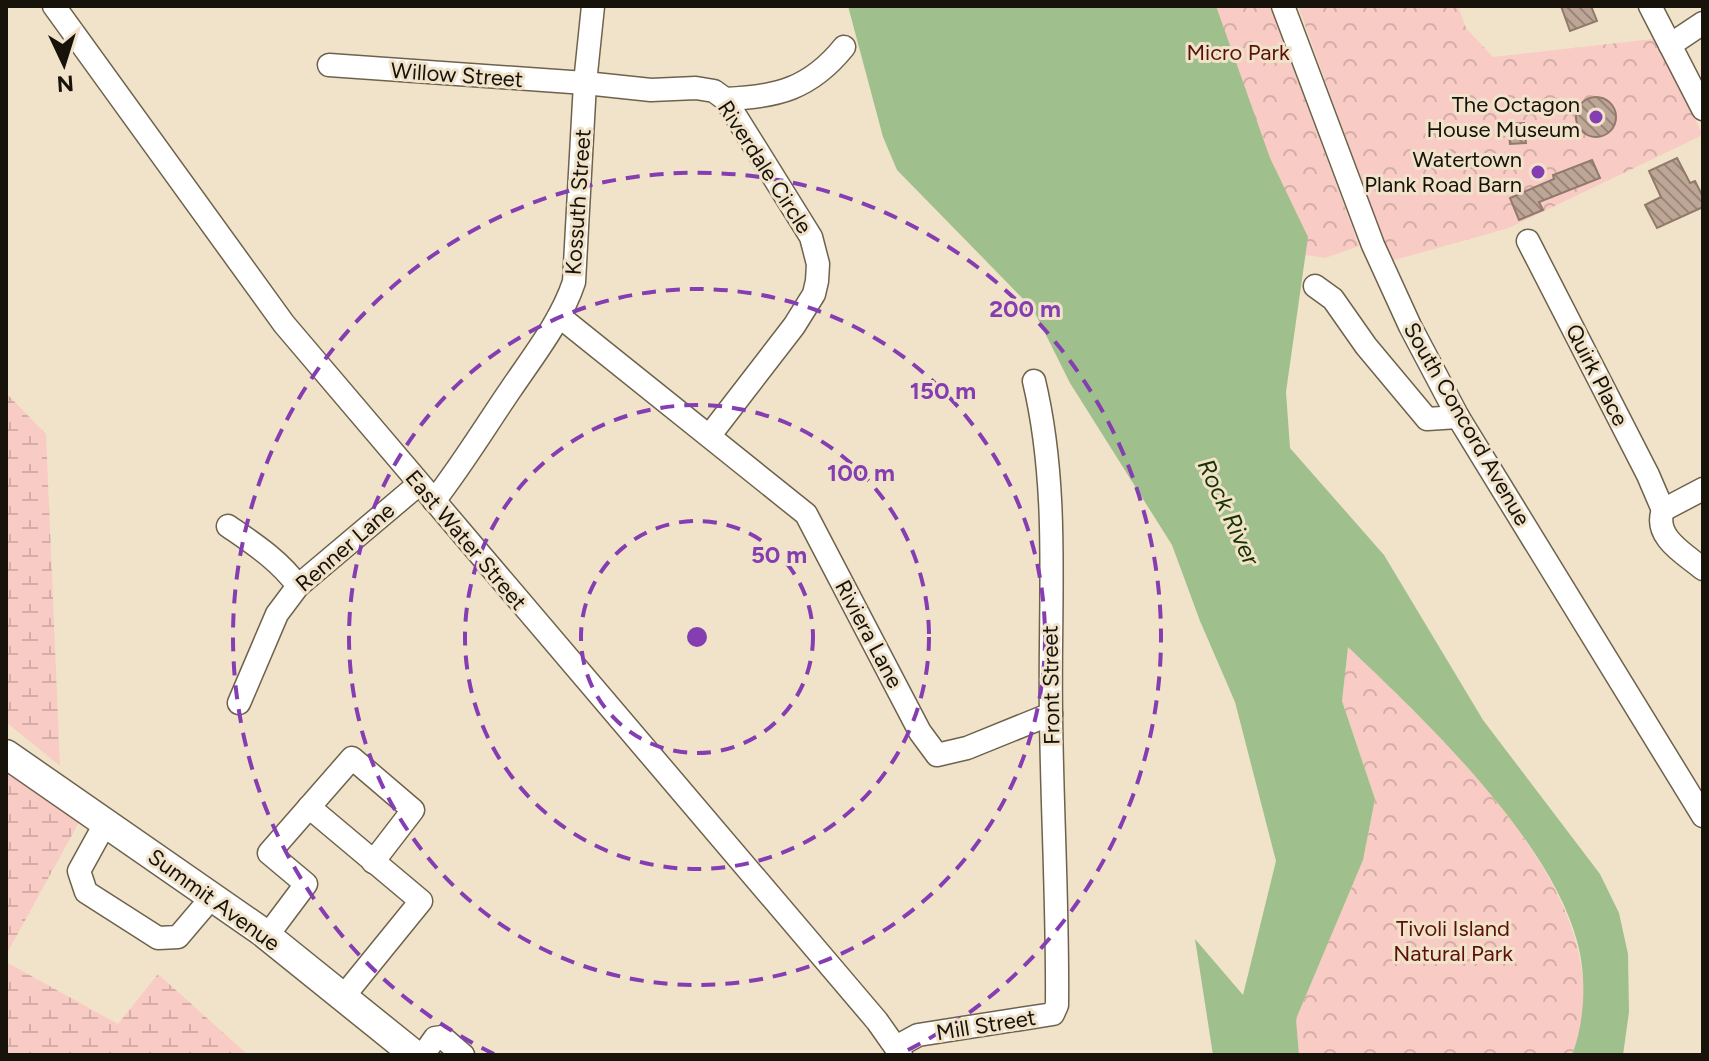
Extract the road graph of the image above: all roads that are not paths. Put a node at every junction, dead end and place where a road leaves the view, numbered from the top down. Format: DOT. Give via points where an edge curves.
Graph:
graph roads {
  1 [pos="54,6"];
  2 [pos="593,6"];
  3 [pos="1283,6"];
  4 [pos="1650,6"];
  5 [pos="1703,23"];
  6 [pos="1670,45"];
  7 [pos="844,47"];
  8 [pos="329,65"];
  9 [pos="585,83"];
  10 [pos="725,99"];
  11 [pos="1703,109"];
  12 [pos="1528,241"];
  13 [pos="1315,286"];
  14 [pos="559,316"];
  15 [pos="1034,381"];
  16 [pos="1458,417"];
  17 [pos="710,435"];
  18 [pos="1703,489"];
  19 [pos="426,493"];
  20 [pos="1663,510"];
  21 [pos="228,526"];
  22 [pos="1703,569"];
  23 [pos="298,586"];
  24 [pos="239,703"];
  25 [pos="1051,714"];
  26 [pos="6,754"];
  27 [pos="309,807"];
  28 [pos="1703,816"];
  29 [pos="106,822"];
  30 [pos="373,862"];
  31 [pos="212,897"];
  32 [pos="267,936"];
  33 [pos="1057,990"];
  34 [pos="343,997"];
  35 [pos="899,1051"];
  36 [pos="415,1055"];
  37 [pos="423,1055"];
  38 [pos="463,1055"];
  1 -- 19 [label="street, East Water Street" via="269,305"];
  2 -- 9 [label="street, Kossuth Street"];
  3 -- 16 [label="street, South Concord Avenue" via="1384,272"];
  4 -- 6 [label="street"];
  5 -- 6 [label="street"];
  6 -- 11 [label="street"];
  7 -- 10 [label="street" via="824,70 793,89"];
  8 -- 9 [label="street, Willow Street"];
  9 -- 10 [label="street, Riverdale Circle" via="651,90 696,88"];
  9 -- 14 [label="street, Kossuth Street" via="574,282"];
  10 -- 17 [label="street, Riverdale Circle" via="811,237 818,264 814,294 794,326"];
  12 -- 20 [label="street, Quirk Place"];
  13 -- 16 [label="street" via="1333,299 1427,419"];
  14 -- 17 [label="street, Riviera Lane"];
  14 -- 19 [label="street, Kossuth Street" via="457,471"];
  15 -- 25 [label="street, Front Street" via="1051,506"];
  16 -- 28 [label="street, South Concord Avenue"];
  17 -- 25 [label="street, Riviera Lane" via="806,514 937,755"];
  18 -- 20 [label="street"];
  19 -- 23 [label="street, Renner Lane"];
  19 -- 35 [label="street, East Water Street"];
  20 -- 22 [label="street, Quirk Place" via="1661,531"];
  21 -- 23 [label="street" via="270,555"];
  23 -- 24 [label="street, Renner Lane" via="277,614"];
  25 -- 33 [label="street, Front Street"];
  26 -- 29 [label="main road, Summit Avenue"];
  27 -- 30 [label="street"];
  27 -- 30 [label="street" via="352,758 413,810"];
  27 -- 32 [label="street" via="269,853 306,884"];
  29 -- 31 [label="main road, Summit Avenue"];
  29 -- 31 [label="street" via="79,871 86,892 158,938 178,937"];
  30 -- 34 [label="street" via="421,901"];
  31 -- 32 [label="main road, Summit Avenue"];
  32 -- 34 [label="main road, Summit Avenue"];
  33 -- 35 [label="street, Mill Street" via="1053,1014 918,1035"];
  34 -- 36 [label="main road, Summit Avenue"];
  37 -- 38 [label="street" via="435,1038 442,1037"];
}
